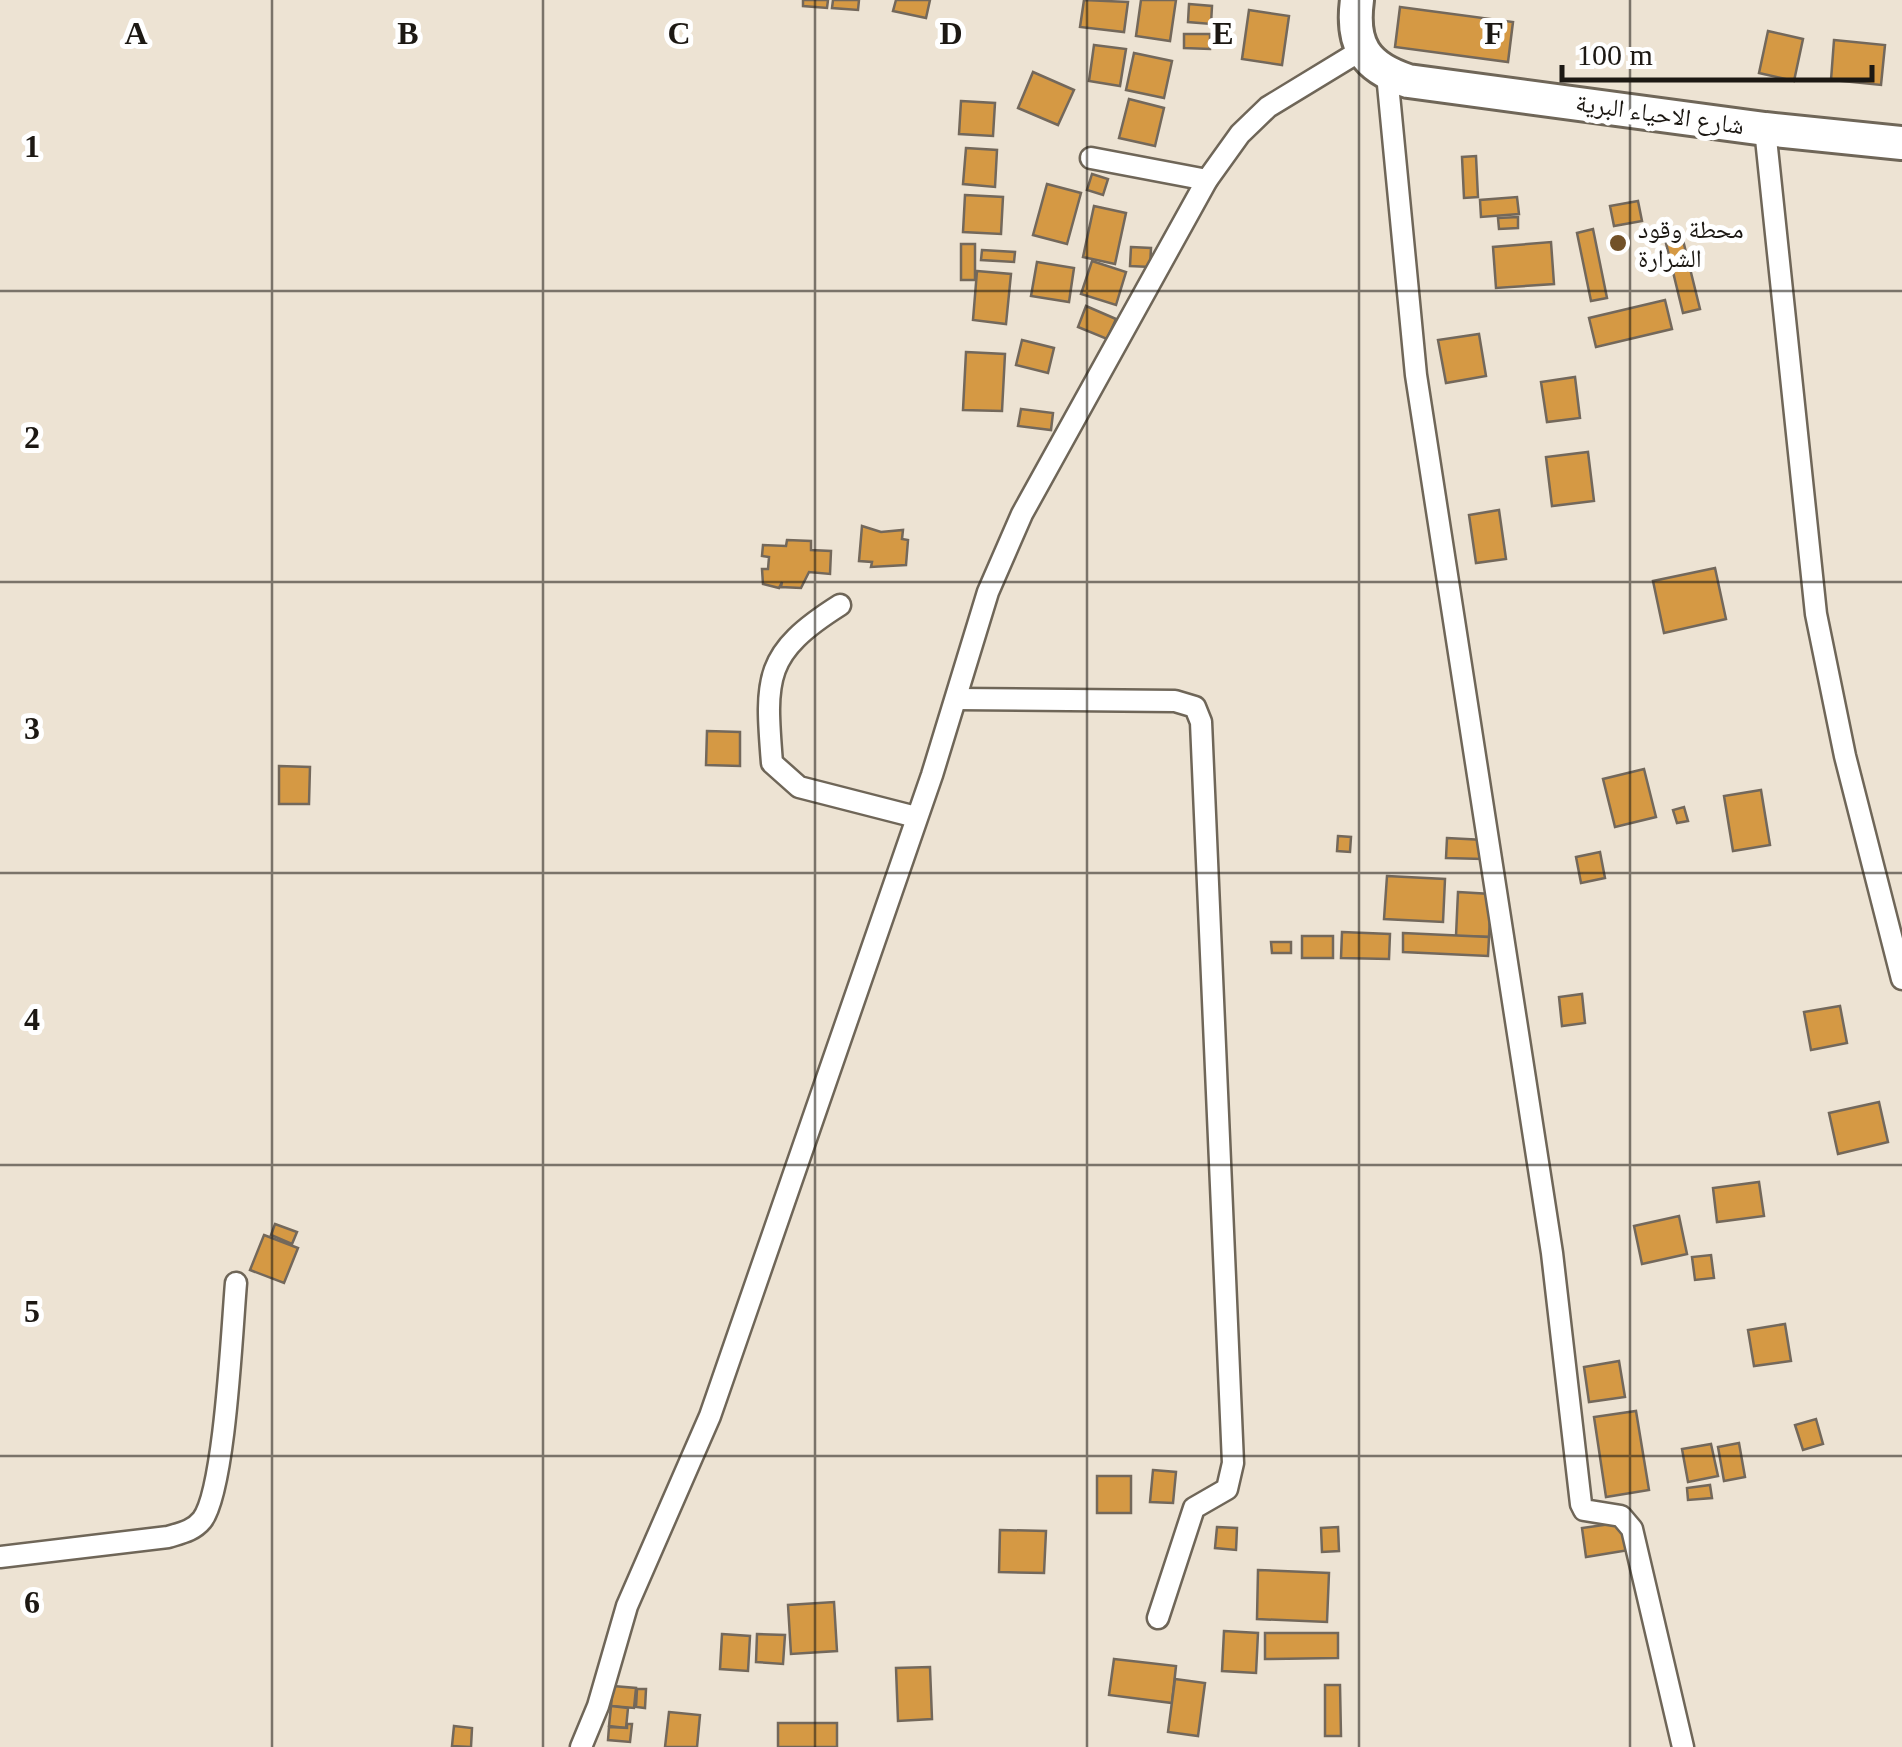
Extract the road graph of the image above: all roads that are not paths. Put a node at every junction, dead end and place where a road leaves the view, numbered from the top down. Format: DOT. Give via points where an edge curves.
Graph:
graph roads {
  1 [pos="1352,1"];
  2 [pos="1360,50"];
  3 [pos="1387,74"];
  4 [pos="1764,130"];
  5 [pos="1902,143"];
  6 [pos="1092,158"];
  7 [pos="1207,180"];
  8 [pos="840,605"];
  9 [pos="956,700"];
  10 [pos="916,818"];
  11 [pos="1902,978"];
  12 [pos="236,1283"];
  13 [pos="0,1557"];
  14 [pos="1158,1618"];
  15 [pos="581,1747"];
  16 [pos="1682,1747"];
  1 -- 2 [label="main road"];
  2 -- 3 [label="main road, شارع الاحياء البرية"];
  2 -- 7 [label="street" via="1268,107"];
  3 -- 4 [label="main road, شارع الاحياء البرية"];
  3 -- 16 [label="street" via="1416,375 1552,1253 1581,1504 1621,1516 1637,1541"];
  4 -- 5 [label="main road, شارع الاحياء البرية"];
  4 -- 11 [label="street" via="1816,614"];
  6 -- 7 [label="street"];
  7 -- 9 [label="street" via="1008,542"];
  8 -- 10 [label="street" via="796,633 768,684 772,763 799,788"];
  9 -- 10 [label="street"];
  9 -- 14 [label="street" via="1175,701 1196,707 1200,722 1233,1463 1227,1489 1194,1508"];
  10 -- 15 [label="street" via="710,1416 627,1606"];
  12 -- 13 [label="street" via="216,1480 204,1518 168,1538"];
}
